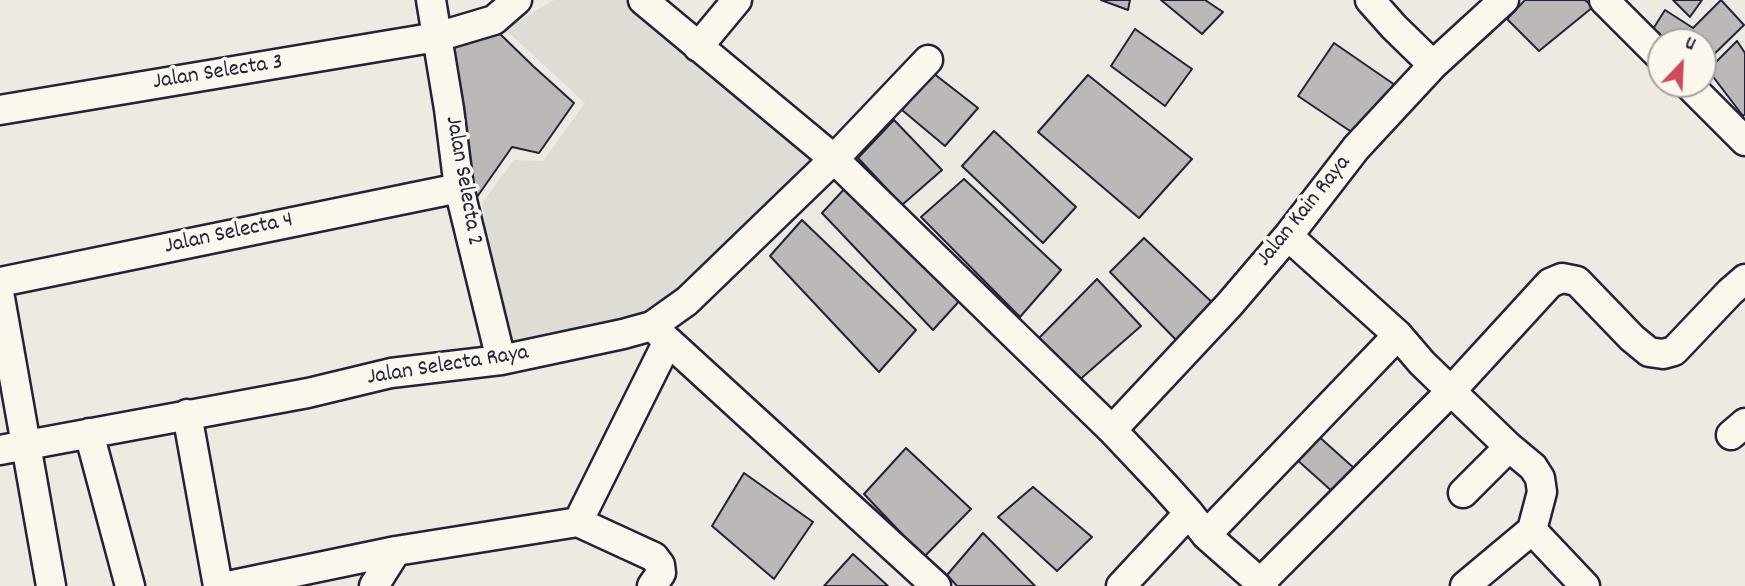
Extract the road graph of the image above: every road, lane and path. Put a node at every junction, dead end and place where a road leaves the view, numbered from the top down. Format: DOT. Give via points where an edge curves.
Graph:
graph roads {
  1 [pos="431,0"];
  2 [pos="517,0"];
  3 [pos="643,0"];
  4 [pos="737,0"];
  5 [pos="1370,0"];
  6 [pos="1504,0"];
  7 [pos="1604,0"];
  8 [pos="437,37"];
  9 [pos="1647,43"];
  10 [pos="698,47"];
  11 [pos="928,60"];
  12 [pos="1433,65"];
  13 [pos="1702,98"];
  14 [pos="0,110"];
  15 [pos="1745,141"];
  16 [pos="834,159"];
  17 [pos="459,188"];
  18 [pos="1288,236"];
  19 [pos="1745,279"];
  20 [pos="0,282"];
  21 [pos="0,298"];
  22 [pos="660,333"];
  23 [pos="1398,335"];
  24 [pos="501,360"];
  25 [pos="1451,391"];
  26 [pos="187,414"];
  27 [pos="1112,430"];
  28 [pos="89,433"];
  29 [pos="1509,447"];
  30 [pos="13,448"];
  31 [pos="1463,493"];
  32 [pos="1189,513"];
  33 [pos="578,522"];
  34 [pos="1532,530"];
  35 [pos="1206,536"];
  36 [pos="396,551"];
  37 [pos="1263,584"];
  38 [pos="51,586"];
  39 [pos="130,586"];
  40 [pos="218,586"];
  41 [pos="228,586"];
  42 [pos="374,586"];
  43 [pos="652,586"];
  44 [pos="936,586"];
  45 [pos="1121,586"];
  46 [pos="1465,586"];
  47 [pos="1585,586"];
  1 -- 8 [label="street, Jalan Selecta 2"];
  2 -- 8 [label="street, Jalan Selecta 3" via="494,20"];
  3 -- 10 [label="street"];
  4 -- 10 [label="street"];
  5 -- 12 [label="street"];
  6 -- 12 [label="street, Jalan Kain Raya"];
  7 -- 9 [label="street"];
  8 -- 14 [label="street, Jalan Selecta 3"];
  8 -- 17 [label="street, Jalan Selecta 2"];
  10 -- 16 [label="street"];
  11 -- 16 [label="street, Jalan Selecta Raya"];
  12 -- 18 [label="street, Jalan Kain Raya" via="1356,148"];
  13 -- 15 [label="street"];
  16 -- 22 [label="street, Jalan Selecta Raya" via="687,301"];
  16 -- 27 [label="street"];
  17 -- 20 [label="street, Jalan Selecta 4"];
  17 -- 24 [label="street, Jalan Selecta 2"];
  18 -- 23 [label="street"];
  18 -- 27 [label="street, Jalan Kain Raya"];
  19 -- 25 [label="street" via="1674,351 1663,354 1649,352 1577,281 1562,278 1550,284"];
  21 -- 30 [label="street"];
  22 -- 24 [label="street, Jalan Selecta Raya" via="623,334"];
  22 -- 33 [label="street"];
  22 -- 44 [label="street"];
  23 -- 25 [label="street"];
  23 -- 35 [label="street"];
  24 -- 26 [label="street, Jalan Selecta Raya" via="391,373"];
  25 -- 29 [label="street"];
  25 -- 37 [label="street"];
  26 -- 28 [label="street, Jalan Selecta Raya"];
  26 -- 40 [label="street"];
  27 -- 32 [label="street"];
  28 -- 30 [label="street, Jalan Selecta Raya"];
  28 -- 39 [label="street"];
  29 -- 31 [label="street"];
  29 -- 34 [label="street" via="1534,467 1540,478 1542,498"];
  30 -- 38 [label="street"];
  32 -- 35 [label="street"];
  32 -- 45 [label="street"];
  33 -- 36 [label="street"];
  33 -- 43 [label="street" via="654,557 661,573"];
  34 -- 46 [label="street"];
  34 -- 47 [label="street"];
  35 -- 37 [label="street"];
  36 -- 41 [label="street"];
  36 -- 42 [label="street"];
}
